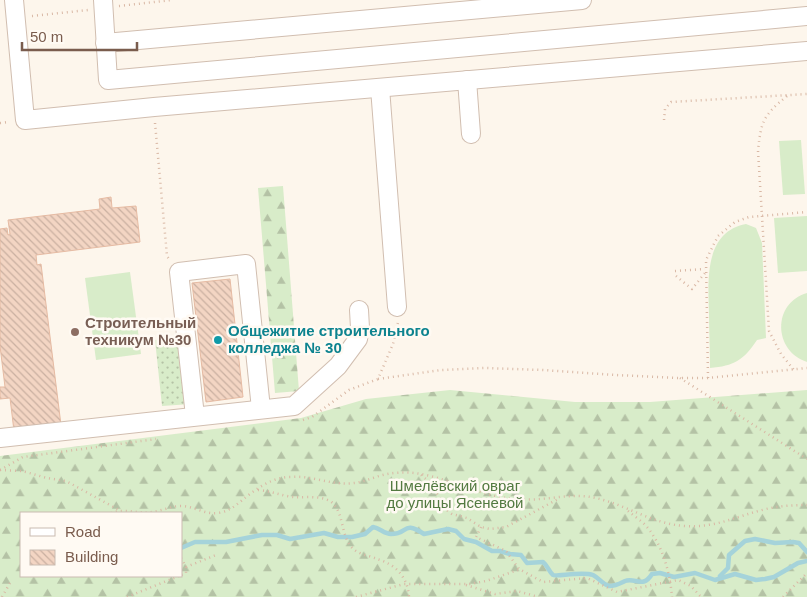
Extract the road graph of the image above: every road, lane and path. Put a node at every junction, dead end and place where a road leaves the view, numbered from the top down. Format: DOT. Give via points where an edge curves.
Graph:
graph roads {
  1 [pos="14,0"];
  2 [pos="103,0"];
  3 [pos="582,0"];
  4 [pos="807,16"];
  5 [pos="105,42"];
  6 [pos="807,51"];
  7 [pos="467,80"];
  8 [pos="380,88"];
  9 [pos="807,94"];
  10 [pos="787,96"];
  11 [pos="154,107"];
  12 [pos="664,120"];
  13 [pos="471,134"];
  14 [pos="807,212"];
  15 [pos="761,216"];
  16 [pos="167,256"];
  17 [pos="675,271"];
  18 [pos="705,271"];
  19 [pos="676,276"];
  20 [pos="359,310"];
  21 [pos="398,312"];
  22 [pos="807,368"];
  23 [pos="794,370"];
  24 [pos="378,378"];
  25 [pos="679,378"];
  26 [pos="708,378"];
  27 [pos="261,409"];
  28 [pos="195,416"];
  29 [pos="299,421"];
  30 [pos="0,438"];
  31 [pos="158,439"];
  32 [pos="807,459"];
  33 [pos="0,470"];
  34 [pos="420,474"];
  35 [pos="257,490"];
  36 [pos="561,498"];
  37 [pos="807,505"];
  38 [pos="625,509"];
  39 [pos="119,510"];
  40 [pos="114,512"];
  41 [pos="128,512"];
  42 [pos="158,512"];
  43 [pos="481,526"];
  44 [pos="216,556"];
  45 [pos="182,560"];
  46 [pos="182,567"];
  47 [pos="186,567"];
  48 [pos="519,569"];
  49 [pos="182,574"];
  50 [pos="807,574"];
  51 [pos="175,577"];
  52 [pos="671,581"];
  53 [pos="10,583"];
  54 [pos="406,584"];
  55 [pos="465,584"];
  56 [pos="2,597"];
  57 [pos="126,597"];
  58 [pos="356,597"];
  59 [pos="409,597"];
  60 [pos="539,597"];
  61 [pos="672,597"];
  62 [pos="701,597"];
  63 [pos="783,597"];
  1 -- 11 [label="lane" via="25,120"];
  2 -- 5 [label="lane"];
  3 -- 5 [label="lane"];
  4 -- 5 [label="lane" via="108,80"];
  6 -- 7 [label="lane"];
  7 -- 8 [label="lane"];
  7 -- 13 [label="lane"];
  8 -- 11 [label="lane"];
  8 -- 21 [label="lane"];
  9 -- 10 [label="path"];
  10 -- 12 [label="path" via="671,102 665,109"];
  10 -- 15 [label="path" via="769,111 761,125 758,151"];
  11 -- 16 [label="path"];
  14 -- 15 [label="path"];
  15 -- 18 [label="path" via="735,222 722,232 710,249"];
  15 -- 23 [label="path" via="769,331"];
  17 -- 18 [label="path"];
  18 -- 19 [label="path" via="692,289"];
  18 -- 26 [label="path"];
  20 -- 27 [label="lane" via="358,339 338,366 294,406"];
  21 -- 24 [label="path" via="393,344"];
  22 -- 23 [label="path"];
  23 -- 26 [label="path"];
  24 -- 25 [label="path" via="485,368"];
  24 -- 29 [label="path" via="349,390 312,418"];
  25 -- 26 [label="path"];
  25 -- 32 [label="path"];
  27 -- 28 [label="lane"];
  27 -- 28 [label="lane" via="246,264 179,272"];
  28 -- 30 [label="lane"];
  31 -- 33 [label="path" via="23,457"];
  33 -- 39 [label="path" via="22,471 66,481"];
  34 -- 35 [label="path" via="388,474 337,484 304,477 284,477 267,482"];
  34 -- 36 [label="path" via="497,496 529,500"];
  34 -- 43 [label="path" via="432,484 445,509"];
  35 -- 42 [label="path" via="234,507 218,513 182,506"];
  35 -- 54 [label="path" via="332,502 355,551 390,563"];
  36 -- 38 [label="path" via="590,497"];
  36 -- 43 [label="path" via="506,527 490,529"];
  37 -- 38 [label="path" via="781,506 724,523 694,526 666,523"];
  38 -- 52 [label="path" via="646,526 657,543"];
  39 -- 40 [label="path"];
  39 -- 41 [label="path"];
  41 -- 42 [label="path"];
  43 -- 48 [label="path" via="476,537 506,551"];
  44 -- 47 [label="path"];
  45 -- 47 [label="path"];
  46 -- 47 [label="path"];
  47 -- 49 [label="path" via="186,573"];
  48 -- 52 [label="path" via="543,582 587,578 617,592"];
  48 -- 55 [label="path" via="486,581"];
  50 -- 63 [label="path"];
  51 -- 57 [label="path"];
  52 -- 61 [label="path"];
  52 -- 62 [label="path" via="687,583"];
  53 -- 56 [label="path"];
  54 -- 55 [label="path"];
  54 -- 58 [label="path"];
  54 -- 59 [label="path"];
  55 -- 60 [label="path" via="495,594 518,591"];
}
